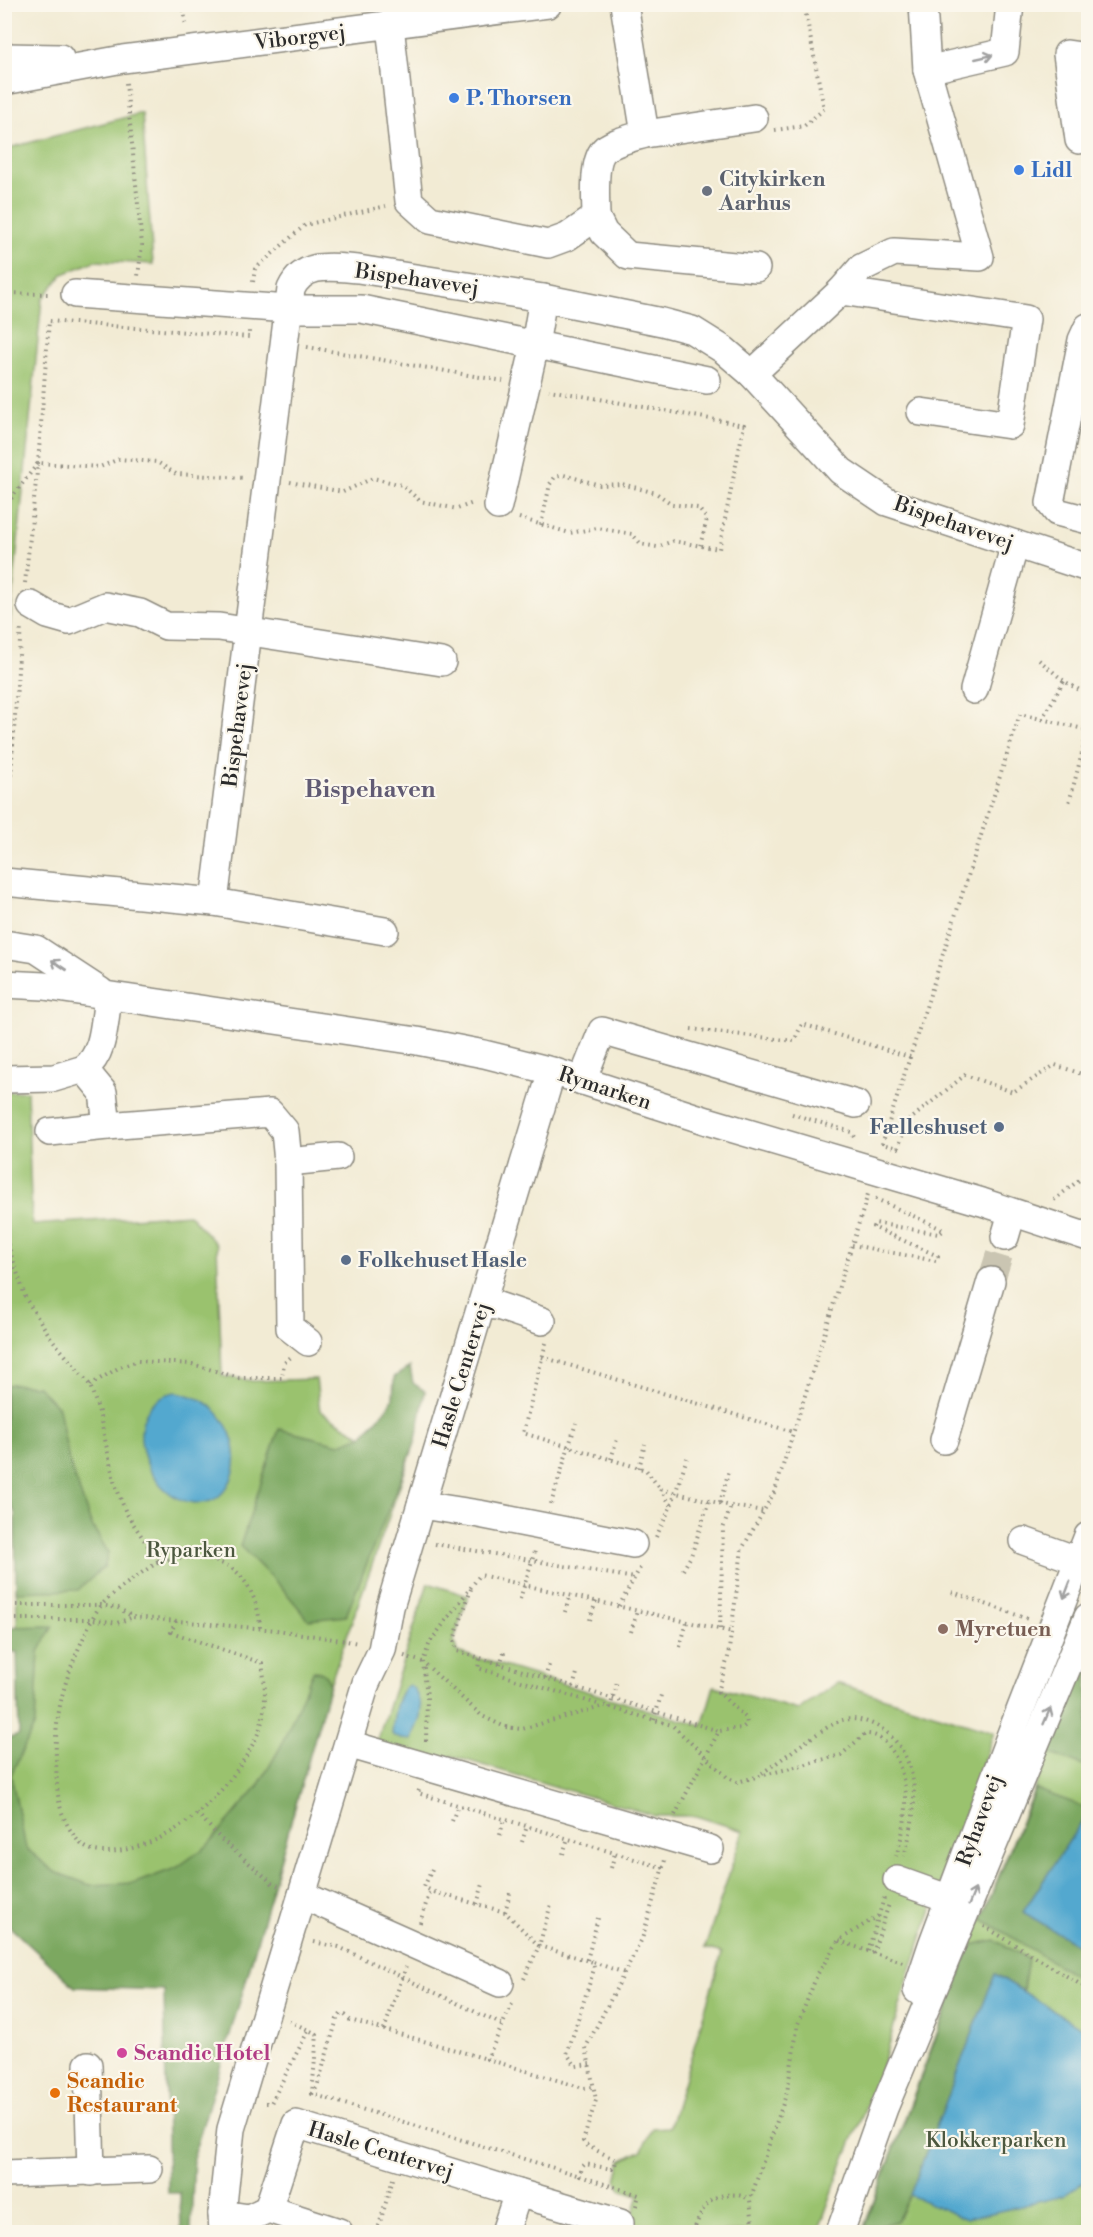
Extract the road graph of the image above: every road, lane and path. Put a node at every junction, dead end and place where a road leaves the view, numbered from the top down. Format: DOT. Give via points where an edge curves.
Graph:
graph roads {
  1 [pos="548,4"];
  2 [pos="624,4"];
  3 [pos="923,4"];
  4 [pos="1010,4"];
  5 [pos="390,26"];
  6 [pos="4,57"];
  7 [pos="1089,57"];
  8 [pos="123,59"];
  9 [pos="927,70"];
  10 [pos="4,81"];
  11 [pos="754,118"];
  12 [pos="645,134"];
  13 [pos="1079,140"];
  14 [pos="410,201"];
  15 [pos="596,217"];
  16 [pos="756,268"];
  17 [pos="841,291"];
  18 [pos="4,293"];
  19 [pos="75,294"];
  20 [pos="543,298"];
  21 [pos="136,299"];
  22 [pos="250,307"];
  23 [pos="289,309"];
  24 [pos="1089,327"];
  25 [pos="535,345"];
  26 [pos="306,357"];
  27 [pos="752,374"];
  28 [pos="707,380"];
  29 [pos="526,386"];
  30 [pos="921,412"];
  31 [pos="38,463"];
  32 [pos="277,478"];
  33 [pos="498,506"];
  34 [pos="4,508"];
  35 [pos="1089,520"];
  36 [pos="541,525"];
  37 [pos="1015,544"];
  38 [pos="700,546"];
  39 [pos="1089,568"];
  40 [pos="26,606"];
  41 [pos="249,632"];
  42 [pos="1039,660"];
  43 [pos="442,662"];
  44 [pos="1064,681"];
  45 [pos="974,690"];
  46 [pos="1089,695"];
  47 [pos="1042,719"];
  48 [pos="4,724"];
  49 [pos="15,724"];
  50 [pos="1088,730"];
  51 [pos="4,792"];
  52 [pos="1069,802"];
  53 [pos="4,882"];
  54 [pos="214,902"];
  55 [pos="386,931"];
  56 [pos="4,944"];
  57 [pos="4,984"];
  58 [pos="108,997"];
  59 [pos="690,1029"];
  60 [pos="910,1057"];
  61 [pos="84,1069"];
  62 [pos="552,1071"];
  63 [pos="1089,1076"];
  64 [pos="4,1079"];
  65 [pos="582,1081"];
  66 [pos="856,1104"];
  67 [pos="784,1111"];
  68 [pos="107,1126"];
  69 [pos="50,1132"];
  70 [pos="882,1144"];
  71 [pos="338,1157"];
  72 [pos="288,1162"];
  73 [pos="1089,1173"];
  74 [pos="871,1183"];
  75 [pos="1044,1223"];
  76 [pos="4,1233"];
  77 [pos="1089,1237"];
  78 [pos="852,1245"];
  79 [pos="991,1281"];
  80 [pos="483,1305"];
  81 [pos="545,1329"];
  82 [pos="308,1341"];
  83 [pos="542,1357"];
  84 [pos="90,1385"];
  85 [pos="576,1423"];
  86 [pos="794,1432"];
  87 [pos="618,1436"];
  88 [pos="944,1440"];
  89 [pos="645,1444"];
  90 [pos="570,1446"];
  91 [pos="611,1459"];
  92 [pos="639,1468"];
  93 [pos="729,1470"];
  94 [pos="660,1489"];
  95 [pos="709,1501"];
  96 [pos="720,1503"];
  97 [pos="421,1505"];
  98 [pos="671,1506"];
  99 [pos="731,1506"];
  100 [pos="764,1511"];
  101 [pos="410,1540"];
  102 [pos="1024,1541"];
  103 [pos="633,1544"];
  104 [pos="1085,1553"];
  105 [pos="159,1562"];
  106 [pos="529,1568"];
  107 [pos="683,1570"];
  108 [pos="635,1578"];
  109 [pos="524,1585"];
  110 [pos="472,1586"];
  111 [pos="952,1592"];
  112 [pos="570,1595"];
  113 [pos="520,1599"];
  114 [pos="596,1601"];
  115 [pos="1003,1602"];
  116 [pos="4,1605"];
  117 [pos="101,1605"];
  118 [pos="1001,1609"];
  119 [pos="638,1611"];
  120 [pos="566,1612"];
  121 [pos="133,1617"];
  122 [pos="1089,1617"];
  123 [pos="4,1619"];
  124 [pos="92,1619"];
  125 [pos="590,1620"];
  126 [pos="176,1621"];
  127 [pos="687,1622"];
  128 [pos="260,1628"];
  129 [pos="1052,1628"];
  130 [pos="720,1629"];
  131 [pos="631,1632"];
  132 [pos="732,1632"];
  133 [pos="680,1647"];
  134 [pos="505,1649"];
  135 [pos="382,1650"];
  136 [pos="480,1659"];
  137 [pos="423,1662"];
  138 [pos="550,1662"];
  139 [pos="500,1665"];
  140 [pos="578,1670"];
  141 [pos="545,1678"];
  142 [pos="617,1682"];
  143 [pos="573,1687"];
  144 [pos="661,1695"];
  145 [pos="613,1699"];
  146 [pos="607,1707"];
  147 [pos="656,1712"];
  148 [pos="654,1720"];
  149 [pos="719,1731"];
  150 [pos="426,1732"];
  151 [pos="348,1744"];
  152 [pos="705,1756"];
  153 [pos="759,1776"];
  154 [pos="458,1805"];
  155 [pos="197,1813"];
  156 [pos="452,1821"];
  157 [pos="527,1826"];
  158 [pos="500,1835"];
  159 [pos="669,1837"];
  160 [pos="568,1838"];
  161 [pos="522,1842"];
  162 [pos="710,1849"];
  163 [pos="615,1853"];
  164 [pos="563,1854"];
  165 [pos="611,1868"];
  166 [pos="664,1868"];
  167 [pos="432,1869"];
  168 [pos="892,1880"];
  169 [pos="483,1884"];
  170 [pos="434,1892"];
  171 [pos="510,1893"];
  172 [pos="950,1899"];
  173 [pos="314,1900"];
  174 [pos="477,1904"];
  175 [pos="551,1904"];
  176 [pos="505,1912"];
  177 [pos="878,1916"];
  178 [pos="598,1918"];
  179 [pos="976,1921"];
  180 [pos="314,1941"];
  181 [pos="838,1941"];
  182 [pos="413,1944"];
  183 [pos="539,1946"];
  184 [pos="311,1952"];
  185 [pos="871,1952"];
  186 [pos="587,1960"];
  187 [pos="593,1962"];
  188 [pos="625,1973"];
  189 [pos="402,1977"];
  190 [pos="512,1988"];
  191 [pos="1089,1989"];
  192 [pos="292,2013"];
  193 [pos="503,2025"];
  194 [pos="384,2030"];
  195 [pos="308,2031"];
  196 [pos="487,2059"];
  197 [pos="590,2064"];
  198 [pos="88,2065"];
  199 [pos="594,2087"];
  200 [pos="312,2094"];
  201 [pos="266,2103"];
  202 [pos="884,2108"];
  203 [pos="149,2169"];
  204 [pos="91,2172"];
  205 [pos="4,2174"];
  206 [pos="580,2176"];
  207 [pos="518,2193"];
  208 [pos="750,2200"];
  209 [pos="268,2209"];
  210 [pos="626,2220"];
  211 [pos="222,2223"];
  212 [pos="339,2232"];
  213 [pos="505,2232"];
  214 [pos="693,2232"];
  215 [pos="754,2232"];
  216 [pos="840,2232"];
  1 -- 5 [label="street, Viborgvej"];
  2 -- 12 [label="street"];
  3 -- 9 [label="street"];
  9 -- 4 [label="street, one-way" via="1005,52"];
  5 -- 8 [label="street, Viborgvej"];
  5 -- 14 [label="street"];
  6 -- 8 [label="street, Viborgvej"];
  7 -- 13 [label="street" via="1067,54"];
  8 -- 10 [label="street, Viborgvej"];
  8 -- 21 [label="path" via="142,244"];
  9 -- 17 [label="street" via="980,257 894,252 861,268"];
  11 -- 12 [label="street"];
  12 -- 15 [label="street" via="603,150 596,165"];
  14 -- 15 [label="street" via="430,220 548,244 567,237"];
  14 -- 22 [label="path" via="305,225 255,268"];
  15 -- 16 [label="street" via="604,233 628,256"];
  17 -- 27 [label="street"];
  17 -- 30 [label="street" via="1026,319 1010,425"];
  18 -- 19 [label="path"];
  19 -- 21 [label="street"];
  20 -- 23 [label="street, Bispehavevej" via="327,267 313,268 295,280"];
  20 -- 25 [label="street"];
  20 -- 27 [label="street, Bispehavevej" via="692,330"];
  21 -- 22 [label="street"];
  22 -- 23 [label="street"];
  22 -- 31 [label="path" via="249,338 49,321"];
  23 -- 25 [label="street" via="360,309"];
  23 -- 32 [label="street, Bispehavevej"];
  24 -- 35 [label="street" via="1082,339 1050,503 1057,512"];
  25 -- 28 [label="street"];
  25 -- 29 [label="street"];
  26 -- 29 [label="path" via="307,346"];
  27 -- 37 [label="street, Bispehavevej" via="841,471 887,502"];
  29 -- 33 [label="street"];
  29 -- 38 [label="path" via="744,425 719,549"];
  31 -- 32 [label="path" via="100,467 119,459 157,462 176,474"];
  31 -- 34 [label="path"];
  31 -- 40 [label="path"];
  32 -- 33 [label="path" via="343,492 373,478 402,485 420,501 457,509 476,502"];
  32 -- 41 [label="street, Bispehavevej"];
  33 -- 36 [label="path" via="516,518"];
  36 -- 38 [label="path" via="570,533 597,528 632,534 641,544 657,547 673,542"];
  36 -- 38 [label="path" via="550,484 555,477 564,475 600,485 622,484 656,493 672,504 698,508 707,519"];
  37 -- 39 [label="street, Bispehavevej"];
  37 -- 45 [label="street"];
  40 -- 41 [label="street" via="69,621 105,606 140,613 166,626"];
  40 -- 49 [label="path"];
  41 -- 43 [label="street"];
  41 -- 54 [label="street, Bispehavevej"];
  42 -- 44 [label="path"];
  44 -- 46 [label="path"];
  44 -- 47 [label="path"];
  47 -- 50 [label="path"];
  47 -- 60 [label="path" via="1020,714 1015,726"];
  48 -- 49 [label="path"];
  49 -- 51 [label="path" via="11,775"];
  50 -- 52 [label="path"];
  53 -- 54 [label="street"];
  54 -- 55 [label="street"];
  58 -- 56 [label="street, Rymarken, one-way" via="36,949"];
  57 -- 58 [label="street, Rymarken"];
  58 -- 61 [label="street" via="101,1043 94,1061"];
  58 -- 62 [label="street, Rymarken" via="417,1041"];
  59 -- 60 [label="path" via="794,1041 802,1024"];
  60 -- 70 [label="path"];
  61 -- 64 [label="street" via="54,1078"];
  61 -- 68 [label="street" via="103,1092"];
  62 -- 65 [label="street, Rymarken"];
  62 -- 80 [label="street, Hasle Centervej"];
  63 -- 70 [label="path" via="1055,1065 1013,1092 965,1075 907,1122 898,1148"];
  65 -- 66 [label="street" via="602,1031"];
  65 -- 74 [label="street, Rymarken" via="707,1121"];
  67 -- 74 [label="path" via="851,1132"];
  68 -- 69 [label="street"];
  68 -- 72 [label="street" via="270,1113 285,1131"];
  70 -- 74 [label="path"];
  71 -- 72 [label="street"];
  72 -- 82 [label="street" via="290,1328"];
  73 -- 75 [label="path" via="1055,1198"];
  74 -- 75 [label="street, Rymarken" via="1009,1225"];
  74 -- 78 [label="path"];
  74 -- 78 [label="path" via="944,1230 939,1234 875,1223 873,1227 938,1256 936,1261"];
  75 -- 77 [label="street, Rymarken"];
  76 -- 84 [label="path" via="26,1299 51,1338"];
  78 -- 86 [label="path"];
  79 -- 88 [label="street"];
  80 -- 81 [label="street" via="498,1306"];
  80 -- 97 [label="street, Hasle Centervej"];
  81 -- 83 [label="path"];
  82 -- 84 [label="path" via="284,1363 282,1378 239,1378 192,1364 138,1361"];
  83 -- 86 [label="path"];
  83 -- 90 [label="path" via="523,1433"];
  84 -- 105 [label="path" via="126,1513"];
  85 -- 90 [label="path"];
  86 -- 100 [label="path" via="775,1491"];
  87 -- 91 [label="path"];
  89 -- 92 [label="path"];
  90 -- 91 [label="path"];
  91 -- 92 [label="path"];
  92 -- 94 [label="path" via="646,1470"];
  93 -- 96 [label="path"];
  94 -- 95 [label="path"];
  94 -- 98 [label="path"];
  95 -- 96 [label="path"];
  95 -- 107 [label="path"];
  96 -- 99 [label="path"];
  97 -- 101 [label="street, Hasle Centervej"];
  97 -- 103 [label="street"];
  99 -- 100 [label="path"];
  99 -- 130 [label="path" via="723,1529"];
  100 -- 132 [label="path" via="742,1549"];
  101 -- 108 [label="path"];
  101 -- 135 [label="street, Hasle Centervej"];
  102 -- 104 [label="street"];
  104 -- 129 [label="street, Ryhavevej, one-way"];
  105 -- 117 [label="path"];
  105 -- 128 [label="path" via="181,1557 230,1566 249,1586 260,1614"];
  106 -- 109 [label="path"];
  109 -- 110 [label="path" via="480,1575"];
  109 -- 112 [label="path"];
  109 -- 113 [label="path"];
  110 -- 136 [label="path" via="454,1640 457,1652"];
  110 -- 137 [label="path" via="430,1642"];
  111 -- 118 [label="path"];
  112 -- 114 [label="path"];
  112 -- 120 [label="path"];
  114 -- 119 [label="path"];
  114 -- 125 [label="path"];
  115 -- 118 [label="path"];
  116 -- 117 [label="path"];
  117 -- 121 [label="path" via="118,1608"];
  117 -- 124 [label="path"];
  118 -- 129 [label="path"];
  119 -- 127 [label="path"];
  119 -- 131 [label="path"];
  121 -- 124 [label="path" via="117,1623"];
  121 -- 126 [label="path"];
  202 -- 122 [label="street, Ryhavevej, one-way"];
  123 -- 124 [label="path"];
  124 -- 155 [label="path" via="70,1667 57,1711 57,1794 67,1827 84,1847 104,1853 130,1850 169,1834"];
  126 -- 128 [label="path"];
  126 -- 155 [label="path" via="171,1632 262,1663 266,1691 264,1716 255,1741 229,1781"];
  127 -- 130 [label="path"];
  127 -- 133 [label="path"];
  128 -- 135 [label="path" via="346,1639"];
  129 -- 172 [label="street, Ryhavevej"];
  130 -- 132 [label="path"];
  132 -- 149 [label="path" via="718,1692 746,1718 747,1724"];
  134 -- 139 [label="path"];
  135 -- 137 [label="path"];
  135 -- 151 [label="street, Hasle Centervej" via="366,1683"];
  136 -- 139 [label="path"];
  136 -- 146 [label="path" via="478,1668"];
  137 -- 146 [label="path" via="482,1716 505,1726 522,1729"];
  137 -- 150 [label="path"];
  138 -- 141 [label="path"];
  139 -- 141 [label="path"];
  140 -- 143 [label="path"];
  141 -- 143 [label="path"];
  142 -- 145 [label="path"];
  143 -- 145 [label="path"];
  144 -- 147 [label="path"];
  145 -- 146 [label="path"];
  145 -- 147 [label="path"];
  146 -- 148 [label="path"];
  147 -- 148 [label="path"];
  147 -- 149 [label="path"];
  148 -- 152 [label="path" via="672,1725"];
  149 -- 152 [label="path"];
  151 -- 159 [label="street"];
  151 -- 173 [label="street, Hasle Centervej"];
  152 -- 153 [label="path" via="734,1781"];
  152 -- 159 [label="path" via="672,1821"];
  153 -- 168 [label="path" via="842,1755 866,1734 880,1737 898,1764 906,1796"];
  153 -- 168 [label="path" via="837,1722 860,1720 880,1728 905,1756 915,1795 910,1836"];
  154 -- 156 [label="path"];
  155 -- 173 [label="path" via="272,1883"];
  157 -- 158 [label="path" via="504,1819"];
  157 -- 160 [label="path"];
  157 -- 161 [label="path"];
  159 -- 162 [label="street"];
  159 -- 166 [label="path"];
  160 -- 163 [label="path"];
  160 -- 164 [label="path"];
  163 -- 165 [label="path"];
  163 -- 166 [label="path"];
  166 -- 188 [label="path" via="642,1939"];
  167 -- 170 [label="path" via="424,1887"];
  168 -- 172 [label="street"];
  168 -- 177 [label="path"];
  168 -- 185 [label="path"];
  169 -- 174 [label="path"];
  170 -- 174 [label="path"];
  170 -- 182 [label="path" via="429,1894"];
  171 -- 176 [label="path"];
  172 -- 202 [label="street, Ryhavevej" via="923,1968"];
  173 -- 180 [label="path"];
  173 -- 182 [label="street"];
  173 -- 211 [label="street, Hasle Centervej" via="231,2128"];
  174 -- 176 [label="path"];
  175 -- 183 [label="path"];
  176 -- 183 [label="path"];
  177 -- 181 [label="path"];
  177 -- 185 [label="path"];
  178 -- 186 [label="path"];
  179 -- 191 [label="path"];
  180 -- 184 [label="path"];
  180 -- 189 [label="path" via="339,1947"];
  181 -- 185 [label="path"];
  181 -- 208 [label="path" via="817,1975 798,2024 787,2092"];
  182 -- 189 [label="path"];
  182 -- 190 [label="street"];
  183 -- 186 [label="path"];
  183 -- 190 [label="path"];
  186 -- 187 [label="path"];
  187 -- 188 [label="path"];
  187 -- 197 [label="path" via="567,2054 576,2066"];
  188 -- 197 [label="path" via="586,2047"];
  189 -- 193 [label="path"];
  189 -- 194 [label="path"];
  190 -- 193 [label="path"];
  192 -- 195 [label="path" via="289,2023"];
  193 -- 196 [label="path"];
  194 -- 196 [label="path"];
  194 -- 200 [label="path" via="341,2014"];
  195 -- 200 [label="path" via="317,2034"];
  195 -- 201 [label="path" via="271,2103"];
  196 -- 199 [label="path" via="583,2088"];
  197 -- 199 [label="path"];
  198 -- 204 [label="street"];
  199 -- 206 [label="path" via="596,2100 583,2141 616,2160 612,2169 585,2164"];
  200 -- 206 [label="path"];
  202 -- 216 [label="street, Ryhavevej"];
  203 -- 204 [label="street"];
  204 -- 205 [label="street"];
  206 -- 210 [label="path" via="639,2195"];
  207 -- 209 [label="street, Hasle Centervej" via="296,2124"];
  207 -- 210 [label="street, Hasle Centervej"];
  207 -- 213 [label="street"];
  208 -- 214 [label="path" via="746,2196 717,2197 709,2202"];
  208 -- 215 [label="path"];
  209 -- 211 [label="street, Hasle Centervej" via="249,2218"];
  209 -- 212 [label="street"];
}
